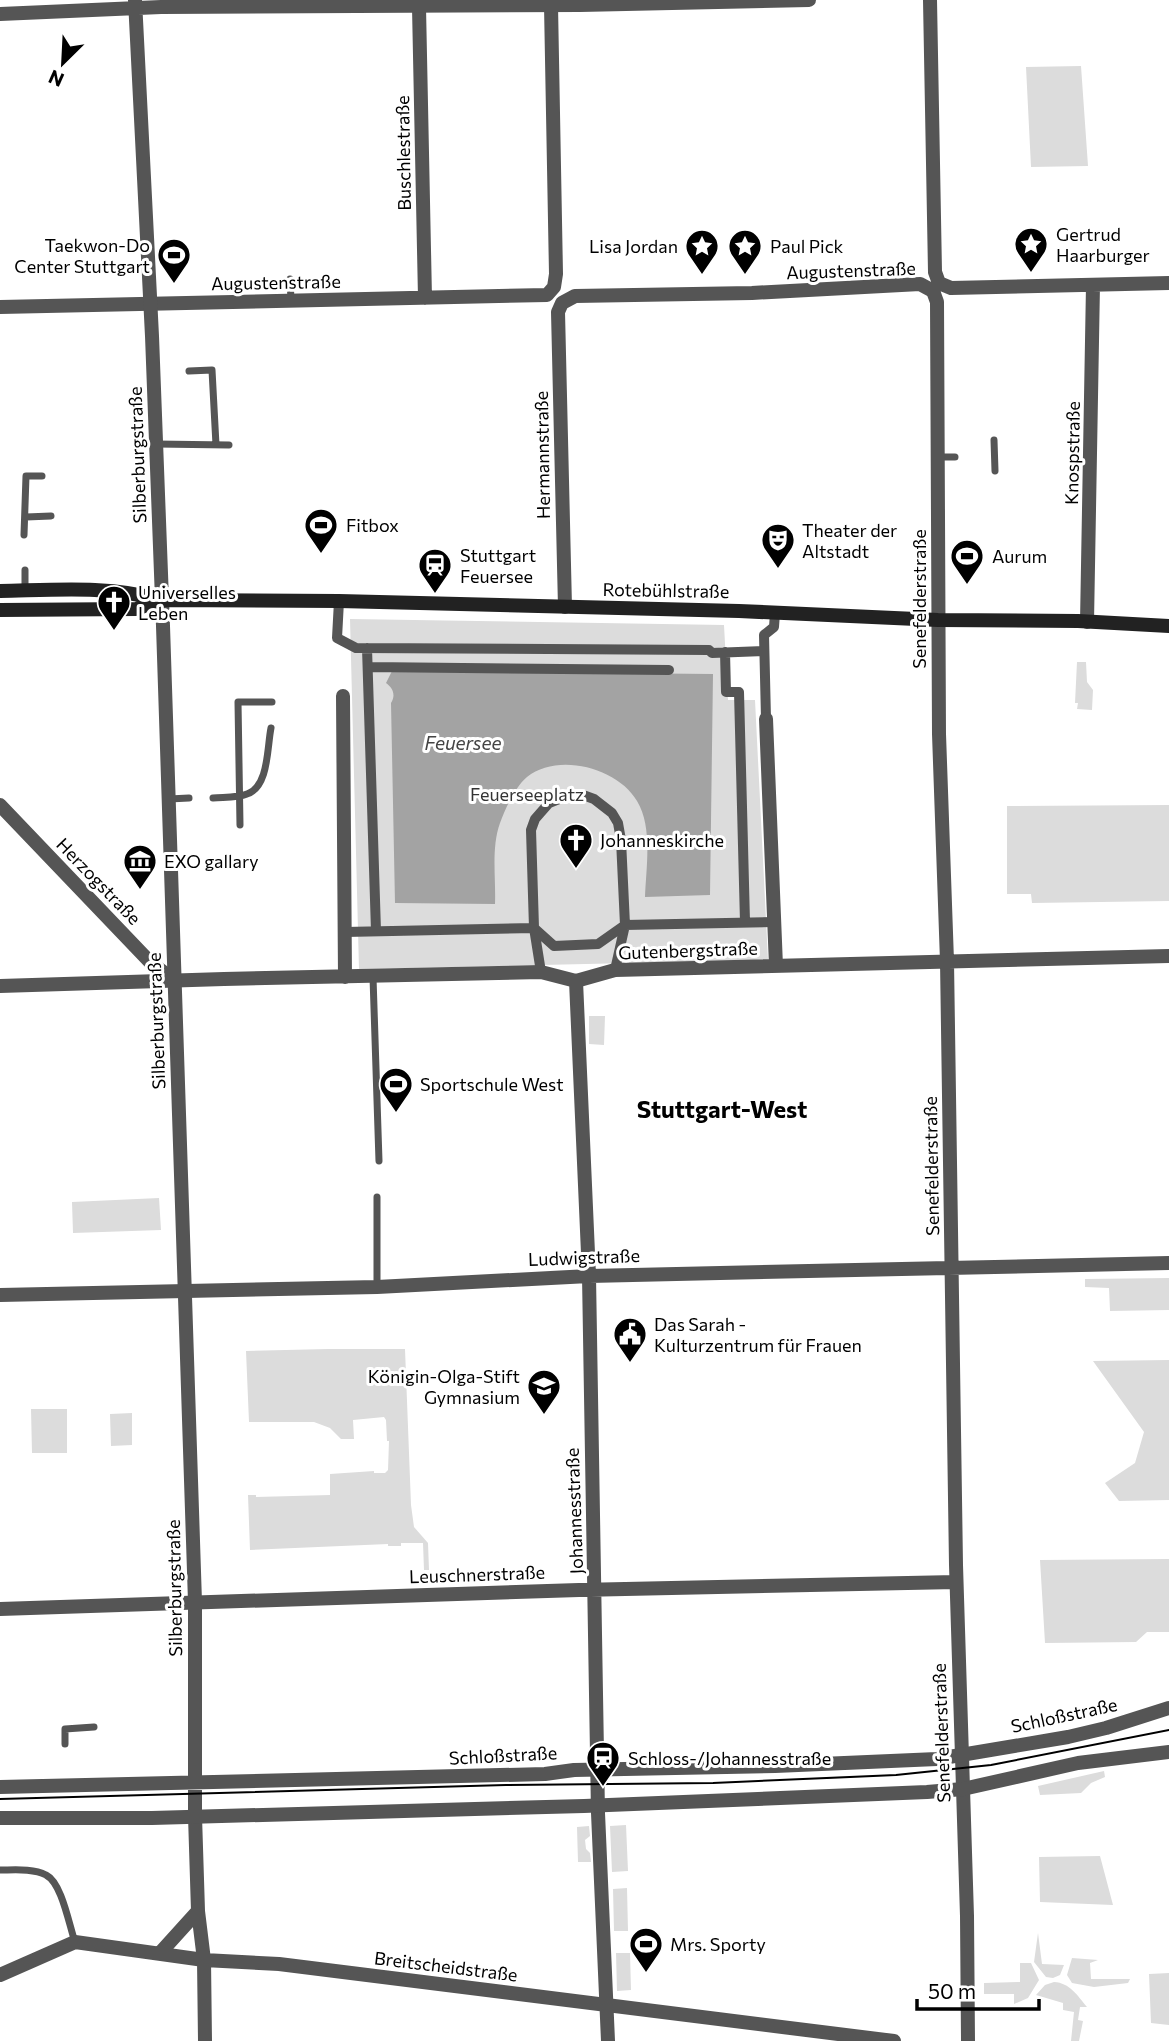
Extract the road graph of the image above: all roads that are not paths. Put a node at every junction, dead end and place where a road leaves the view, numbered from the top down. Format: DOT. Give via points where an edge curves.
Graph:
graph roads {
  1 [pos="809,0"];
  2 [pos="930,0"];
  3 [pos="135,4"];
  4 [pos="551,5"];
  5 [pos="419,6"];
  6 [pos="0,14"];
  7 [pos="290,279"];
  8 [pos="1169,283"];
  9 [pos="1093,285"];
  10 [pos="936,287"];
  11 [pos="551,292"];
  12 [pos="425,298"];
  13 [pos="291,300"];
  14 [pos="562,303"];
  15 [pos="149,304"];
  16 [pos="0,307"];
  17 [pos="189,371"];
  18 [pos="994,440"];
  19 [pos="156,444"];
  20 [pos="216,445"];
  21 [pos="229,445"];
  22 [pos="937,457"];
  23 [pos="955,457"];
  24 [pos="995,471"];
  25 [pos="42,476"];
  26 [pos="51,516"];
  27 [pos="26,517"];
  28 [pos="24,535"];
  29 [pos="25,570"];
  30 [pos="25,590"];
  31 [pos="73,590"];
  32 [pos="0,591"];
  33 [pos="162,600"];
  34 [pos="339,601"];
  35 [pos="565,607"];
  36 [pos="72,609"];
  37 [pos="0,610"];
  38 [pos="775,613"];
  39 [pos="938,620"];
  40 [pos="1087,622"];
  41 [pos="1169,626"];
  42 [pos="367,648"];
  43 [pos="764,651"];
  44 [pos="724,652"];
  45 [pos="368,667"];
  46 [pos="668,670"];
  47 [pos="342,696"];
  48 [pos="272,702"];
  49 [pos="766,719"];
  50 [pos="271,728"];
  51 [pos="239,796"];
  52 [pos="213,797"];
  53 [pos="189,798"];
  54 [pos="168,799"];
  55 [pos="0,805"];
  56 [pos="240,825"];
  57 [pos="745,922"];
  58 [pos="774,922"];
  59 [pos="625,925"];
  60 [pos="534,928"];
  61 [pos="345,932"];
  62 [pos="376,932"];
  63 [pos="1169,956"];
  64 [pos="947,961"];
  65 [pos="776,967"];
  66 [pos="615,970"];
  67 [pos="541,972"];
  68 [pos="345,977"];
  69 [pos="373,977"];
  70 [pos="174,980"];
  71 [pos="576,981"];
  72 [pos="0,986"];
  73 [pos="379,1161"];
  74 [pos="377,1197"];
  75 [pos="1169,1264"];
  76 [pos="953,1270"];
  77 [pos="589,1276"];
  78 [pos="377,1287"];
  79 [pos="185,1291"];
  80 [pos="0,1295"];
  81 [pos="956,1582"];
  82 [pos="596,1590"];
  83 [pos="195,1602"];
  84 [pos="0,1609"];
  85 [pos="1169,1708"];
  86 [pos="94,1727"];
  87 [pos="65,1744"];
  88 [pos="1169,1752"];
  89 [pos="962,1756"];
  90 [pos="598,1770"];
  91 [pos="196,1782"];
  92 [pos="0,1787"];
  93 [pos="963,1789"];
  94 [pos="598,1805"];
  95 [pos="195,1816"];
  96 [pos="0,1818"];
  97 [pos="0,1870"];
  98 [pos="198,1911"];
  99 [pos="75,1942"];
  100 [pos="160,1953"];
  101 [pos="204,1960"];
  102 [pos="0,1975"];
  103 [pos="606,2006"];
  104 [pos="205,2041"];
  105 [pos="608,2041"];
  106 [pos="894,2041"];
  107 [pos="968,2041"];
  1 -- 4 [label="street"];
  2 -- 10 [label="street, Senefelderstraße"];
  3 -- 5 [label="street"];
  3 -- 6 [label="street"];
  3 -- 15 [label="street, Silberburgstraße"];
  4 -- 5 [label="street"];
  4 -- 11 [label="street" via="556,274"];
  5 -- 12 [label="street, Buschlestraße"];
  7 -- 13 [label="lane"];
  8 -- 9 [label="street, Augustenstraße"];
  9 -- 10 [label="street, Augustenstraße"];
  9 -- 40 [label="street, Knospstraße"];
  10 -- 14 [label="street, Augustenstraße" via="575,296"];
  10 -- 22 [label="street, Senefelderstraße"];
  11 -- 12 [label="street, Augustenstraße" via="543,296"];
  11 -- 14 [label="lane"];
  12 -- 13 [label="street, Augustenstraße"];
  13 -- 15 [label="street, Augustenstraße"];
  14 -- 35 [label="street, Hermannstraße" via="558,312"];
  15 -- 16 [label="street, Augustenstraße"];
  15 -- 19 [label="street, Silberburgstraße"];
  17 -- 20 [label="lane" via="212,370"];
  18 -- 24 [label="lane" via="990,456"];
  19 -- 20 [label="lane"];
  19 -- 33 [label="street, Silberburgstraße"];
  20 -- 21 [label="lane"];
  22 -- 23 [label="lane"];
  22 -- 39 [label="street, Senefelderstraße"];
  25 -- 27 [label="lane" via="26,476"];
  26 -- 27 [label="lane"];
  27 -- 28 [label="lane"];
  29 -- 30 [label="lane"];
  30 -- 31 [label="main road, Rotebühlstraße"];
  30 -- 32 [label="main road, Rotebühlstraße"];
  31 -- 33 [label="main road, Rotebühlstraße" via="135,593"];
  31 -- 36 [label="main road" via="81,600"];
  33 -- 34 [label="main road, Rotebühlstraße"];
  33 -- 36 [label="main road, Rotebühlstraße" via="136,609"];
  33 -- 54 [label="street, Silberburgstraße"];
  34 -- 35 [label="main road, Rotebühlstraße"];
  34 -- 42 [label="street" via="337,638"];
  35 -- 38 [label="main road, Rotebühlstraße"];
  36 -- 37 [label="main road, Rotebühlstraße"];
  38 -- 39 [label="main road, Rotebühlstraße"];
  38 -- 43 [label="street" via="774,627 764,635"];
  39 -- 40 [label="main road, Rotebühlstraße"];
  39 -- 64 [label="street, Senefelderstraße"];
  40 -- 41 [label="main road, Rotebühlstraße"];
  42 -- 44 [label="street"];
  42 -- 45 [label="street"];
  43 -- 44 [label="street"];
  43 -- 49 [label="street"];
  44 -- 57 [label="street" via="726,692 739,692"];
  45 -- 46 [label="street"];
  45 -- 62 [label="street"];
  47 -- 61 [label="street"];
  48 -- 51 [label="lane" via="238,702"];
  49 -- 58 [label="street"];
  50 -- 51 [label="lane" via="262,780 250,794"];
  51 -- 52 [label="lane"];
  51 -- 56 [label="lane"];
  53 -- 54 [label="lane"];
  54 -- 70 [label="street, Silberburgstraße"];
  55 -- 70 [label="street, Herzogstraße" via="120,932"];
  57 -- 58 [label="street"];
  57 -- 59 [label="street"];
  58 -- 65 [label="street"];
  59 -- 60 [label="street" via="598,944 554,946"];
  59 -- 60 [label="street" via="618,823 594,799 569,795 549,803 531,830"];
  59 -- 66 [label="street"];
  60 -- 62 [label="street"];
  60 -- 67 [label="street"];
  61 -- 62 [label="street"];
  61 -- 68 [label="street"];
  63 -- 64 [label="street, Gutenbergstraße"];
  64 -- 65 [label="street, Gutenbergstraße"];
  64 -- 76 [label="street, Senefelderstraße"];
  65 -- 66 [label="street, Gutenbergstraße"];
  66 -- 71 [label="street, Gutenbergstraße"];
  67 -- 69 [label="street"];
  67 -- 71 [label="street"];
  68 -- 69 [label="street"];
  68 -- 70 [label="street"];
  69 -- 73 [label="lane"];
  70 -- 72 [label="street"];
  70 -- 79 [label="street, Silberburgstraße"];
  71 -- 77 [label="street, Johannesstraße"];
  74 -- 78 [label="lane"];
  75 -- 76 [label="street, Ludwigstraße"];
  76 -- 77 [label="street, Ludwigstraße"];
  76 -- 81 [label="street, Senefelderstraße"];
  77 -- 78 [label="street, Ludwigstraße"];
  77 -- 82 [label="street, Johannesstraße"];
  78 -- 79 [label="street, Ludwigstraße"];
  79 -- 80 [label="street, Ludwigstraße"];
  79 -- 83 [label="street, Silberburgstraße"];
  81 -- 82 [label="street, Leuschnerstraße"];
  81 -- 89 [label="street, Senefelderstraße"];
  82 -- 83 [label="street, Leuschnerstraße"];
  82 -- 90 [label="street, Johannesstraße"];
  83 -- 84 [label="street, Leuschnerstraße"];
  83 -- 91 [label="street, Silberburgstraße"];
  85 -- 89 [label="street, Schloßstraße" via="1068,1737"];
  86 -- 87 [label="lane" via="65,1728"];
  88 -- 93 [label="street" via="1078,1763"];
  89 -- 90 [label="street, Schloßstraße"];
  89 -- 93 [label="street, Senefelderstraße"];
  90 -- 91 [label="street, Schloßstraße"];
  90 -- 94 [label="street, Johannesstraße"];
  91 -- 92 [label="street, Schloßstraße" via="67,1780"];
  91 -- 95 [label="street, Silberburgstraße"];
  93 -- 94 [label="street"];
  93 -- 107 [label="street, Senefelderstraße"];
  94 -- 95 [label="street"];
  94 -- 103 [label="street, Johannesstraße"];
  95 -- 96 [label="street"];
  95 -- 98 [label="street, Silberburgstraße"];
  97 -- 99 [label="lane" via="46,1875 58,1888"];
  98 -- 100 [label="street"];
  98 -- 101 [label="street, Silberburgstraße"];
  99 -- 100 [label="street, Breitscheidstraße"];
  99 -- 102 [label="street"];
  100 -- 101 [label="street, Breitscheidstraße"];
  101 -- 103 [label="street, Breitscheidstraße" via="279,1964"];
  101 -- 104 [label="street, Silberburgstraße"];
  103 -- 105 [label="street, Johannesstraße"];
  103 -- 106 [label="street, Breitscheidstraße"];
}
